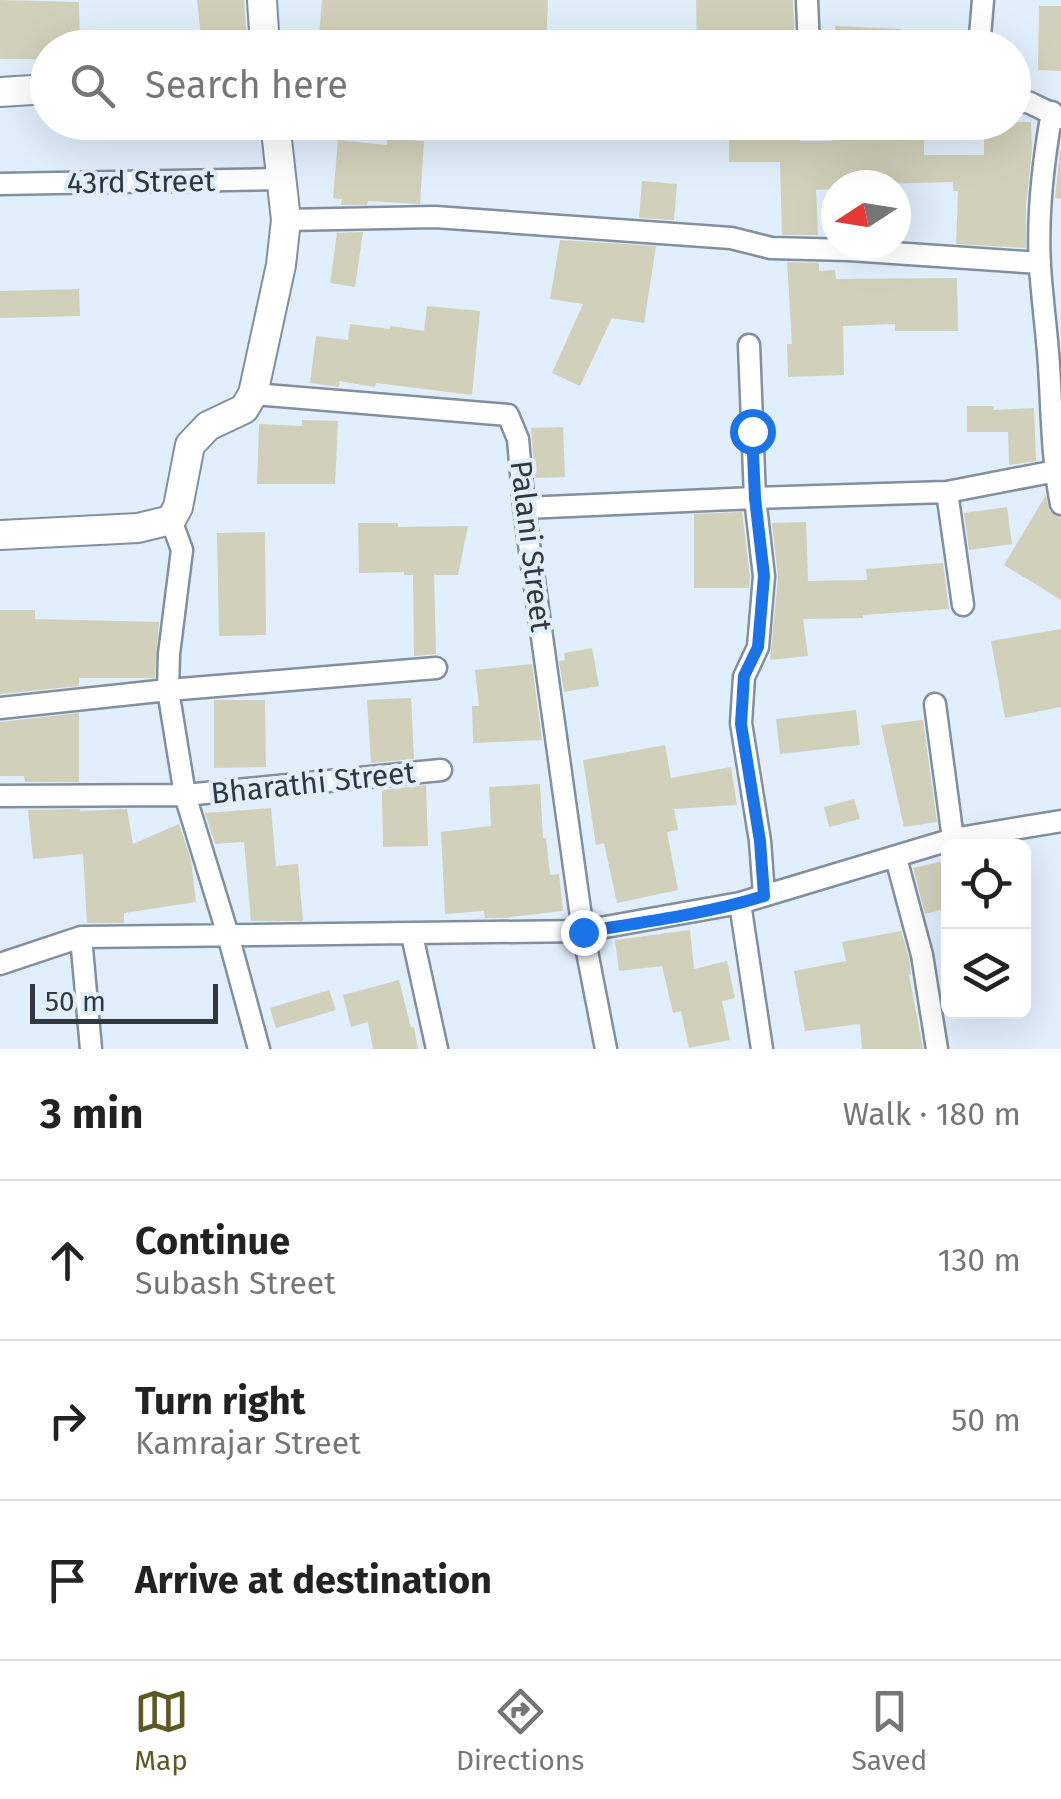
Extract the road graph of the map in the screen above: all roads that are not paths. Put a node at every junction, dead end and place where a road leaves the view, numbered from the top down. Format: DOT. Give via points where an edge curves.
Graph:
graph roads {
  1 [pos="262,0"];
  2 [pos="807,0"];
  3 [pos="983,0"];
  4 [pos="264,30"];
  5 [pos="808,30"];
  6 [pos="981,30"];
  7 [pos="30,90"];
  8 [pos="0,92"];
  9 [pos="1031,105"];
  10 [pos="1057,115"];
  11 [pos="277,140"];
  12 [pos="282,179"];
  13 [pos="0,184"];
  14 [pos="286,220"];
  15 [pos="1040,263"];
  16 [pos="748,345"];
  17 [pos="253,394"];
  18 [pos="1058,470"];
  19 [pos="946,492"];
  20 [pos="755,498"];
  21 [pos="1061,504"];
  22 [pos="524,508"];
  23 [pos="171,520"];
  24 [pos="0,535"];
  25 [pos="962,605"];
  26 [pos="436,668"];
  27 [pos="168,690"];
  28 [pos="936,704"];
  29 [pos="0,708"];
  30 [pos="441,770"];
  31 [pos="185,795"];
  32 [pos="0,796"];
  33 [pos="1061,821"];
  34 [pos="953,839"];
  35 [pos="941,843"];
  36 [pos="896,858"];
  37 [pos="764,896"];
  38 [pos="740,903"];
  39 [pos="583,932"];
  40 [pos="412,935"];
  41 [pos="228,936"];
  42 [pos="81,937"];
  43 [pos="0,964"];
  44 [pos="91,1049"];
  45 [pos="258,1049"];
  46 [pos="436,1049"];
  47 [pos="606,1049"];
  48 [pos="762,1049"];
  49 [pos="938,1049"];
  1 -- 4 [label="main road"];
  2 -- 5 [label="street"];
  3 -- 6 [label="street"];
  7 -- 8 [label="main road"];
  9 -- 10 [label="street"];
  10 -- 15 [label="street" via="1045,151"];
  11 -- 12 [label="main road"];
  12 -- 13 [label="street, 43rd Street"];
  12 -- 14 [label="main road"];
  14 -- 15 [label="street" via="435,217 731,238 771,248"];
  14 -- 17 [label="main road"];
  15 -- 18 [label="street"];
  16 -- 20 [label="street"];
  17 -- 22 [label="street, Palani Street" via="508,416 518,439"];
  17 -- 23 [label="main road" via="244,408 190,444"];
  18 -- 19 [label="street"];
  18 -- 21 [label="street"];
  19 -- 20 [label="street"];
  19 -- 25 [label="street"];
  20 -- 22 [label="street"];
  20 -- 37 [label="street" via="764,576 741,724"];
  22 -- 39 [label="street, Palani Street"];
  23 -- 24 [label="main road" via="138,528"];
  23 -- 27 [label="street" via="182,550"];
  26 -- 27 [label="street"];
  27 -- 29 [label="street"];
  27 -- 31 [label="street"];
  28 -- 34 [label="street"];
  30 -- 31 [label="street, Bharathi Street"];
  31 -- 32 [label="street, Bharathi Street"];
  31 -- 41 [label="street"];
  33 -- 34 [label="street"];
  35 -- 36 [label="street"];
  36 -- 37 [label="street"];
  36 -- 49 [label="street"];
  37 -- 38 [label="street"];
  38 -- 39 [label="street"];
  38 -- 48 [label="street"];
  39 -- 40 [label="street"];
  39 -- 47 [label="street, Palani Street"];
  40 -- 41 [label="street"];
  40 -- 46 [label="street"];
  41 -- 42 [label="street"];
  41 -- 45 [label="street"];
  42 -- 43 [label="street"];
  42 -- 44 [label="street"];
}
